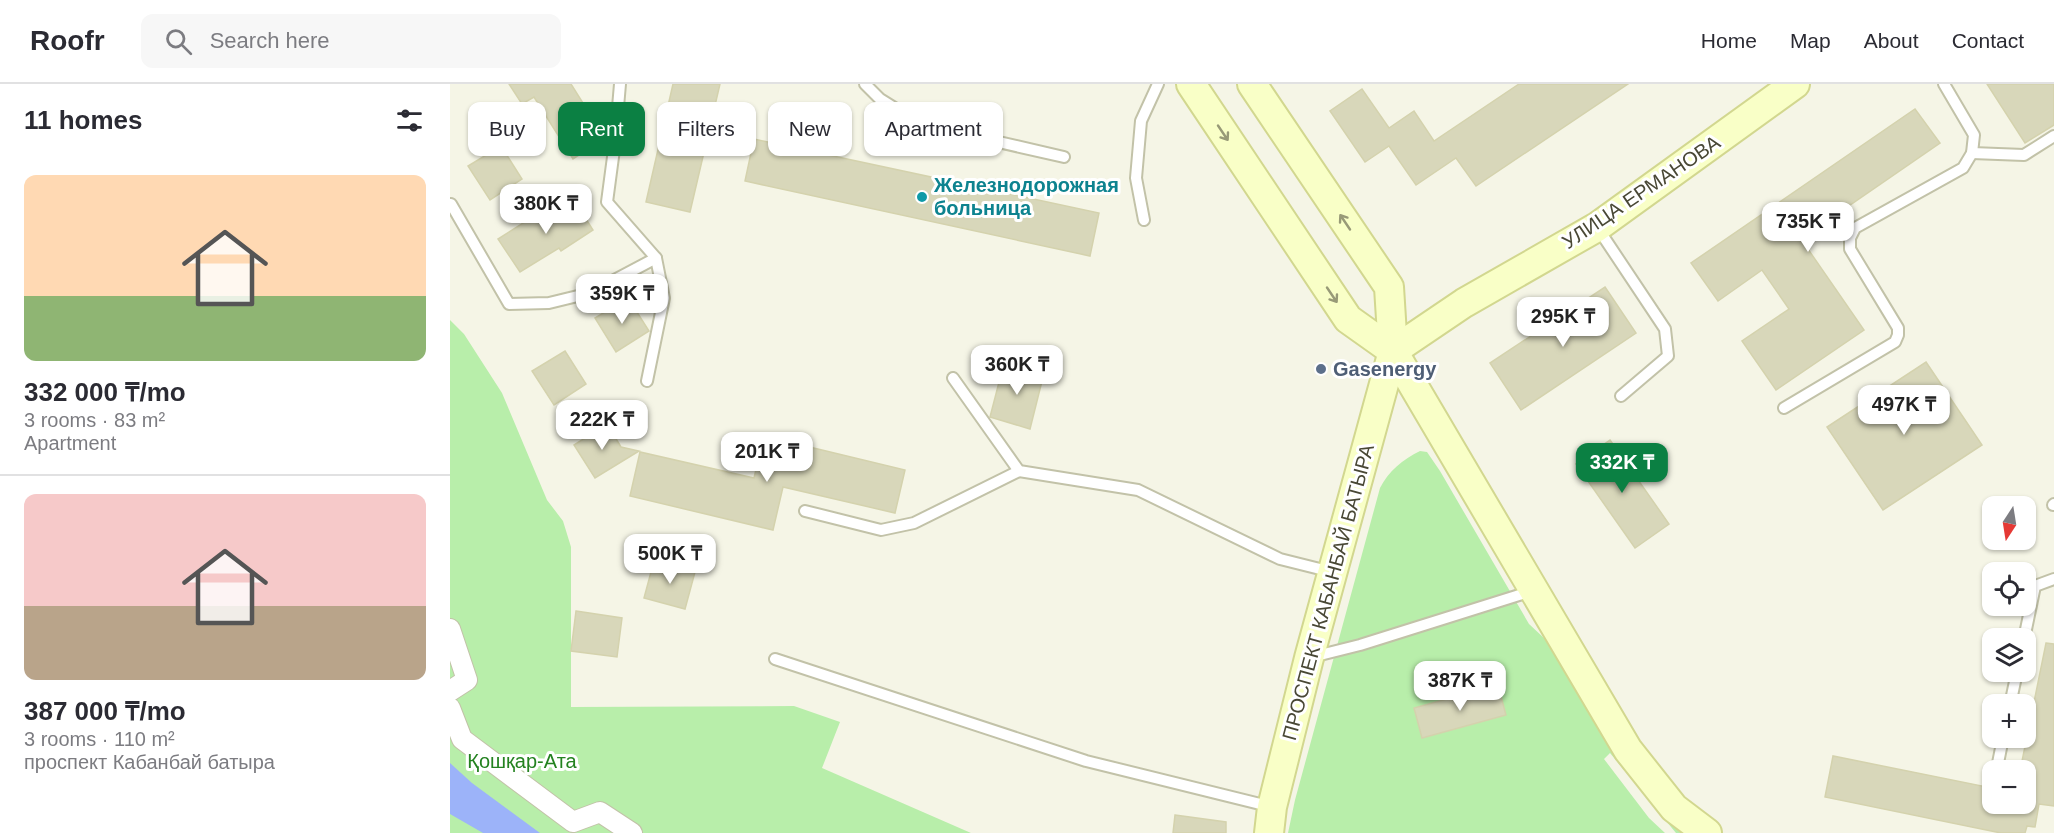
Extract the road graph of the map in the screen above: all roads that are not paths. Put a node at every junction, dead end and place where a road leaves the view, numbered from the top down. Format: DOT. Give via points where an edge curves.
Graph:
graph roads {
  1 [pos="620,84"];
  2 [pos="865,84"];
  3 [pos="1158,84"];
  4 [pos="1191,84"];
  5 [pos="1252,84"];
  6 [pos="1795,84"];
  7 [pos="1944,84"];
  8 [pos="2054,136"];
  9 [pos="1972,153"];
  10 [pos="1064,157"];
  11 [pos="451,204"];
  12 [pos="1144,220"];
  13 [pos="1596,227"];
  14 [pos="656,258"];
  15 [pos="1393,351"];
  16 [pos="952,378"];
  17 [pos="647,381"];
  18 [pos="1621,396"];
  19 [pos="1784,408"];
  20 [pos="1019,471"];
  21 [pos="805,511"];
  22 [pos="1332,572"];
  23 [pos="2054,579"];
  24 [pos="1533,591"];
  25 [pos="2026,628"];
  26 [pos="450,629"];
  27 [pos="1308,658"];
  28 [pos="775,659"];
  29 [pos="450,691"];
  30 [pos="450,708"];
  31 [pos="1271,820"];
  32 [pos="632,833"];
  33 [pos="1707,833"];
  1 -- 14 [label="lane" via="607,202"];
  2 -- 10 [label="lane" via="880,99 920,124"];
  3 -- 12 [label="lane" via="1141,121 1136,178"];
  4 -- 15 [label="main road, one-way" via="1348,319"];
  15 -- 5 [label="main road, one-way" via="1389,287"];
  6 -- 13 [label="main road, УЛИЦА ЕРМАНОВА"];
  7 -- 9 [label="lane" via="1974,135"];
  8 -- 9 [label="lane" via="2024,155"];
  9 -- 19 [label="lane" via="1963,168 1855,228 1850,238 1850,249 1898,328 1895,342"];
  11 -- 14 [label="lane" via="509,304 549,303 590,293"];
  13 -- 15 [label="main road, УЛИЦА ЕРМАНОВА" via="1464,303"];
  13 -- 18 [label="lane" via="1665,328 1668,356"];
  14 -- 17 [label="lane" via="664,298"];
  15 -- 22 [label="main road, ПРОСПЕКТ КАБАНБАЙ БАТЫРА"];
  15 -- 24 [label="main road"];
  16 -- 20 [label="lane"];
  20 -- 21 [label="lane" via="914,523 881,530"];
  20 -- 22 [label="lane" via="1138,490 1280,560"];
  22 -- 27 [label="main road, ПРОСПЕКТ КАБАНБАЙ БАТЫРА"];
  23 -- 25 [label="lane" via="2035,586"];
  24 -- 27 [label="lane"];
  24 -- 33 [label="main road" via="1628,750 1674,808"];
  26 -- 29 [label="street" via="467,680"];
  27 -- 31 [label="main road, ПРОСПЕКТ КАБАНБАЙ БАТЫРА"];
  28 -- 31 [label="lane"];
  30 -- 32 [label="street" via="462,739 573,822 600,812"];
}
